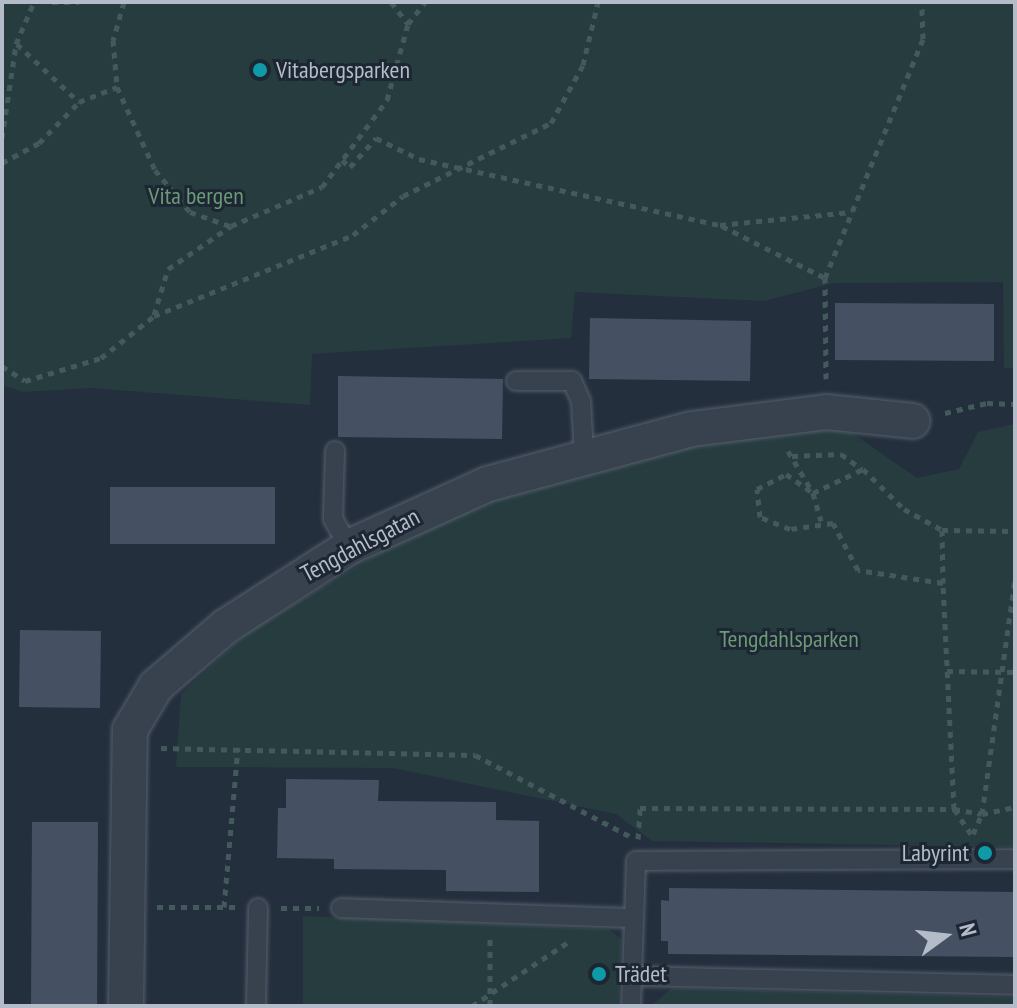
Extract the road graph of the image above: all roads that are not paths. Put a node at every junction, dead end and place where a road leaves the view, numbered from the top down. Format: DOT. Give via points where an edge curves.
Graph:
graph roads {
  1 [pos="516,381"];
  2 [pos="913,421"];
  3 [pos="335,451"];
  4 [pos="584,455"];
  5 [pos="349,547"];
  6 [pos="1015,859"];
  7 [pos="258,908"];
  8 [pos="341,908"];
  9 [pos="634,918"];
  10 [pos="632,976"];
  11 [pos="1015,985"];
  12 [pos="126,1006"];
  13 [pos="256,1006"];
  14 [pos="631,1006"];
  1 -- 4 [label="lane" via="572,381 581,401"];
  2 -- 4 [label="street, Tengdahlsgatan" via="826,412 692,429"];
  3 -- 5 [label="lane" via="333,519"];
  4 -- 5 [label="street, Tengdahlsgatan" via="488,484"];
  5 -- 12 [label="street, Tengdahlsgatan" via="226,626 156,686 134,720 128,748"];
  6 -- 9 [label="lane" via="636,861"];
  7 -- 13 [label="lane"];
  8 -- 9 [label="lane"];
  9 -- 10 [label="lane"];
  10 -- 11 [label="lane"];
  10 -- 14 [label="lane"];
}
